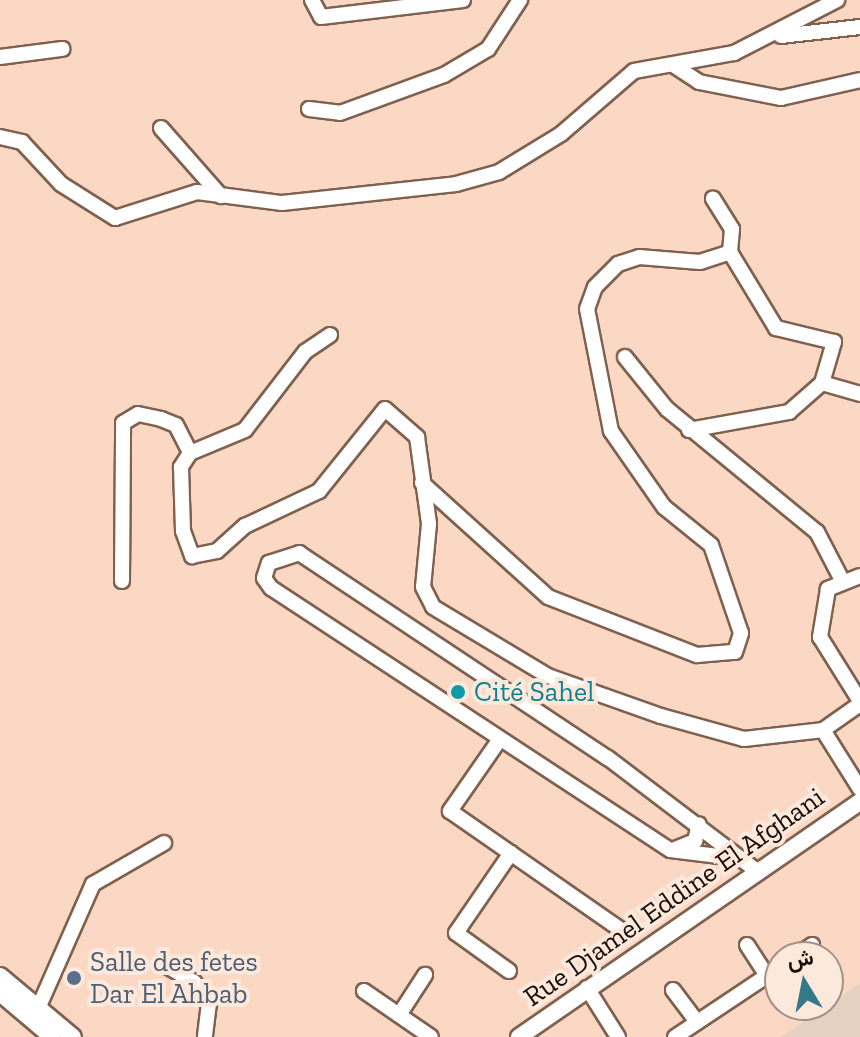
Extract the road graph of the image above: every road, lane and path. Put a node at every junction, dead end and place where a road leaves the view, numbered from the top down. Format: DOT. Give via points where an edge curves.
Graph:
graph roads {
  1 [pos="312,0"];
  2 [pos="520,0"];
  3 [pos="837,0"];
  4 [pos="464,3"];
  5 [pos="386,5"];
  6 [pos="473,19"];
  7 [pos="860,27"];
  8 [pos="767,37"];
  9 [pos="62,49"];
  10 [pos="0,57"];
  11 [pos="673,65"];
  12 [pos="860,80"];
  13 [pos="309,109"];
  14 [pos="161,128"];
  15 [pos="0,137"];
  16 [pos="223,197"];
  17 [pos="713,198"];
  18 [pos="730,252"];
  19 [pos="330,335"];
  20 [pos="625,357"];
  21 [pos="822,383"];
  22 [pos="860,394"];
  23 [pos="689,430"];
  24 [pos="190,453"];
  25 [pos="422,483"];
  26 [pos="860,576"];
  27 [pos="842,580"];
  28 [pos="122,581"];
  29 [pos="860,703"];
  30 [pos="823,730"];
  31 [pos="500,739"];
  32 [pos="860,789"];
  33 [pos="860,802"];
  34 [pos="699,824"];
  35 [pos="164,843"];
  36 [pos="670,850"];
  37 [pos="511,853"];
  38 [pos="735,858"];
  39 [pos="754,869"];
  40 [pos="624,932"];
  41 [pos="747,945"];
  42 [pos="163,964"];
  43 [pos="509,971"];
  44 [pos="764,971"];
  45 [pos="425,975"];
  46 [pos="0,976"];
  47 [pos="764,978"];
  48 [pos="587,988"];
  49 [pos="673,990"];
  50 [pos="364,991"];
  51 [pos="0,993"];
  52 [pos="40,1004"];
  53 [pos="399,1015"];
  54 [pos="697,1022"];
  55 [pos="52,1037"];
  56 [pos="73,1037"];
  57 [pos="205,1037"];
  58 [pos="431,1037"];
  59 [pos="519,1037"];
  60 [pos="618,1037"];
  61 [pos="675,1037"];
  1 -- 5 [label="street" via="321,17"];
  2 -- 13 [label="street" via="488,49 444,75 340,113"];
  3 -- 8 [label="street"];
  4 -- 5 [label="street"];
  4 -- 6 [label="street"];
  7 -- 8 [label="street"];
  8 -- 11 [label="street" via="697,65"];
  9 -- 10 [label="street"];
  11 -- 12 [label="street" via="699,82 781,98"];
  11 -- 16 [label="street" via="615,82 561,134 499,172 456,184 282,203"];
  14 -- 16 [label="street"];
  15 -- 16 [label="street" via="22,142 61,184 115,218 197,192"];
  17 -- 18 [label="street" via="732,229"];
  18 -- 21 [label="street" via="769,322 834,342"];
  18 -- 25 [label="street" via="700,262 639,257 618,264 595,287 587,309 611,431 664,507 711,545 741,633 735,652 697,655 548,597"];
  19 -- 24 [label="street" via="305,352 245,430"];
  20 -- 23 [label="street"];
  21 -- 22 [label="street"];
  21 -- 23 [label="street" via="809,399 768,420"];
  23 -- 27 [label="street" via="817,532"];
  24 -- 25 [label="street" via="181,467 183,531 192,556 217,551 245,526 319,491 385,409 417,437"];
  24 -- 28 [label="street" via="176,425 138,414 123,423"];
  25 -- 30 [label="street" via="430,533 426,599 513,658 713,733 774,740"];
  26 -- 27 [label="street"];
  27 -- 29 [label="street" via="821,602 820,637"];
  29 -- 30 [label="street"];
  30 -- 32 [label="street"];
  31 -- 34 [label="street" via="271,588 264,578 269,563 299,553"];
  31 -- 36 [label="street"];
  31 -- 37 [label="street" via="450,811"];
  33 -- 39 [label="main road, Rue Djamel Eddine El Afghani"];
  34 -- 36 [label="street" via="695,841"];
  34 -- 38 [label="street"];
  35 -- 52 [label="street" via="93,884"];
  36 -- 38 [label="street"];
  37 -- 40 [label="street"];
  37 -- 43 [label="street" via="456,933"];
  38 -- 39 [label="street"];
  39 -- 48 [label="main road, Rue Djamel Eddine El Afghani"];
  41 -- 44 [label="street"];
  42 -- 57 [label="street" via="194,982 209,1003"];
  45 -- 53 [label="street"];
  46 -- 52 [label="main road"];
  47 -- 54 [label="street"];
  48 -- 59 [label="main road, Rue Djamel Eddine El Afghani"];
  48 -- 60 [label="street"];
  49 -- 54 [label="street"];
  50 -- 53 [label="street"];
  51 -- 55 [label="main road"];
  52 -- 56 [label="main road"];
  53 -- 58 [label="street"];
  54 -- 61 [label="street"];
}
